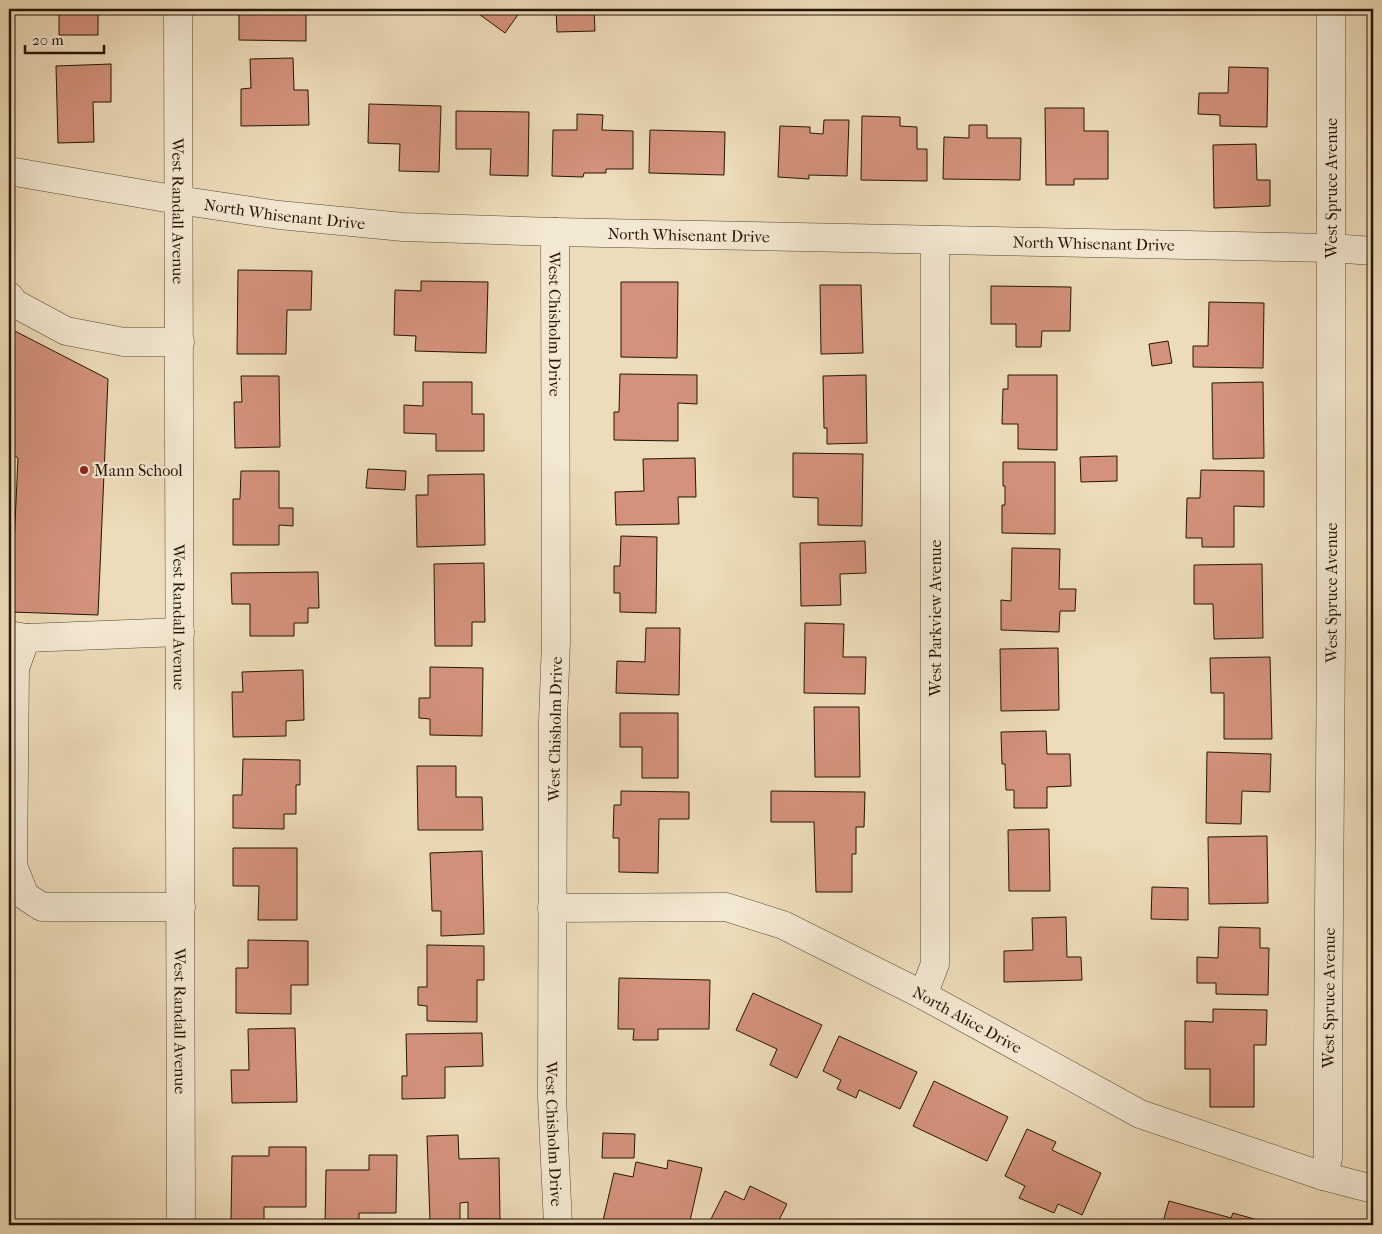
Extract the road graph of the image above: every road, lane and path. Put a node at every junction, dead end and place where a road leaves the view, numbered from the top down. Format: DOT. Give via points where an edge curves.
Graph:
graph roads {
  1 [pos="178,9"];
  2 [pos="1332,9"];
  3 [pos="9,171"];
  4 [pos="178,200"];
  5 [pos="555,232"];
  6 [pos="935,240"];
  7 [pos="1331,248"];
  8 [pos="1373,252"];
  9 [pos="9,296"];
  10 [pos="180,342"];
  11 [pos="180,632"];
  12 [pos="17,637"];
  13 [pos="181,906"];
  14 [pos="552,908"];
  15 [pos="923,995"];
  16 [pos="1323,1176"];
  17 [pos="1373,1189"];
  18 [pos="181,1225"];
  19 [pos="558,1225"];
  1 -- 4 [label="street, West Randall Avenue"];
  2 -- 7 [label="street, West Spruce Avenue"];
  3 -- 4 [label="street, North Whisenant Drive"];
  4 -- 5 [label="street, North Whisenant Drive" via="403,226"];
  4 -- 10 [label="street, West Randall Avenue"];
  5 -- 6 [label="street, North Whisenant Drive"];
  5 -- 14 [label="street, West Chisholm Drive" via="556,641"];
  6 -- 7 [label="street, North Whisenant Drive"];
  6 -- 15 [label="street, West Parkview Avenue" via="935,964"];
  7 -- 8 [label="street, North Whisenant Drive"];
  7 -- 16 [label="street, West Spruce Avenue" via="1328,1158"];
  9 -- 10 [label="street" via="14,303 66,331 124,342"];
  10 -- 11 [label="street, West Randall Avenue"];
  11 -- 12 [label="street"];
  11 -- 13 [label="street, West Randall Avenue"];
  12 -- 13 [label="street" via="13,866 25,896 42,907"];
  13 -- 18 [label="street, West Randall Avenue"];
  14 -- 15 [label="street, North Alice Drive" via="726,907 783,925"];
  14 -- 19 [label="street, West Chisholm Drive" via="552,1097"];
  15 -- 16 [label="street, North Alice Drive" via="1140,1114"];
  16 -- 17 [label="street, North Alice Drive"];
}
